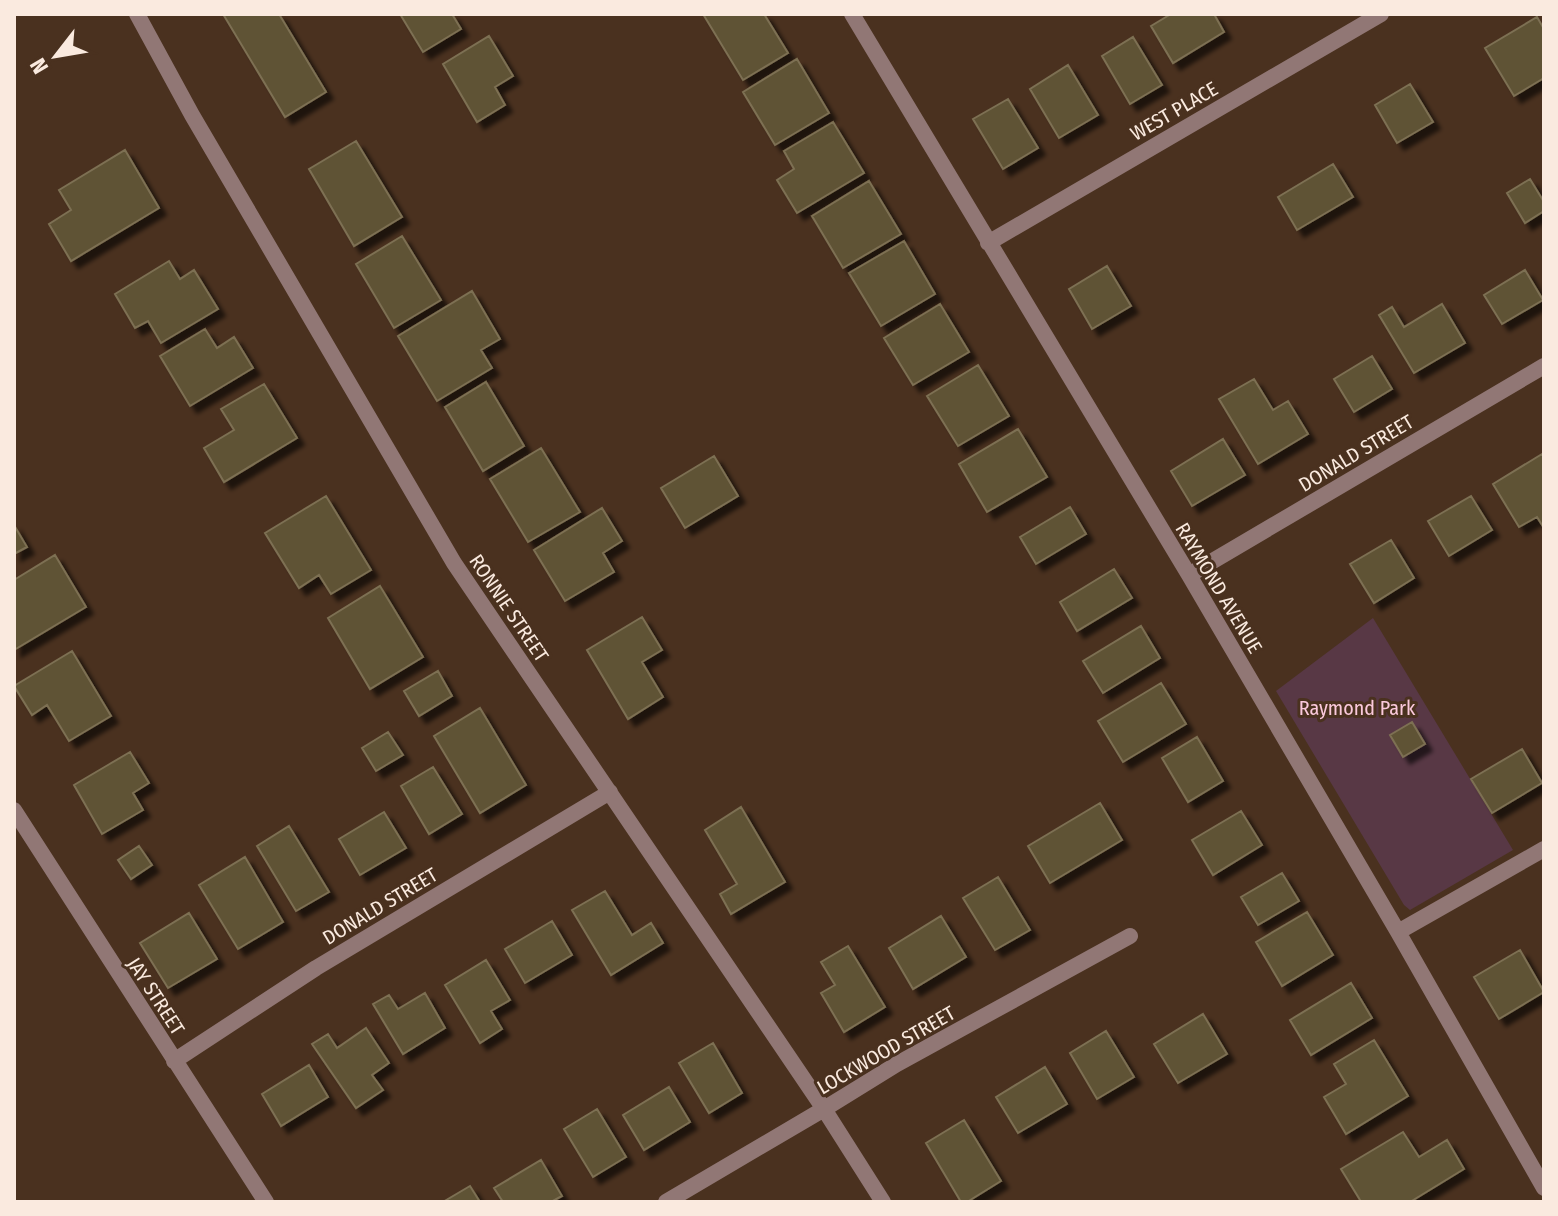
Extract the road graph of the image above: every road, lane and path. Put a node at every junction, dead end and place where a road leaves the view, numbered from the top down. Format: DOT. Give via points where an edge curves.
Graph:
graph roads {
  1 [pos="137,14"];
  2 [pos="852,14"];
  3 [pos="1381,14"];
  4 [pos="988,243"];
  5 [pos="1544,366"];
  6 [pos="1189,575"];
  7 [pos="610,792"];
  8 [pos="14,810"];
  9 [pos="1544,849"];
  10 [pos="1398,932"];
  11 [pos="1130,936"];
  12 [pos="174,1061"];
  13 [pos="824,1109"];
  14 [pos="1544,1188"];
  15 [pos="266,1202"];
  16 [pos="666,1202"];
  17 [pos="883,1202"];
  1 -- 7 [label="street, RONNIE STREET" via="454,563"];
  2 -- 4 [label="street, RAYMOND AVENUE"];
  3 -- 4 [label="street, WEST PLACE"];
  4 -- 6 [label="street, RAYMOND AVENUE"];
  5 -- 6 [label="street, DONALD STREET"];
  6 -- 10 [label="street, RAYMOND AVENUE"];
  7 -- 12 [label="street, DONALD STREET" via="316,968"];
  7 -- 13 [label="street, RONNIE STREET"];
  8 -- 12 [label="street, JAY STREET"];
  9 -- 10 [label="street"];
  10 -- 14 [label="street, RAYMOND AVENUE"];
  11 -- 13 [label="street, LOCKWOOD STREET"];
  12 -- 15 [label="street, JAY STREET"];
  13 -- 16 [label="street, LOCKWOOD STREET"];
  13 -- 17 [label="street, RONNIE STREET"];
}
